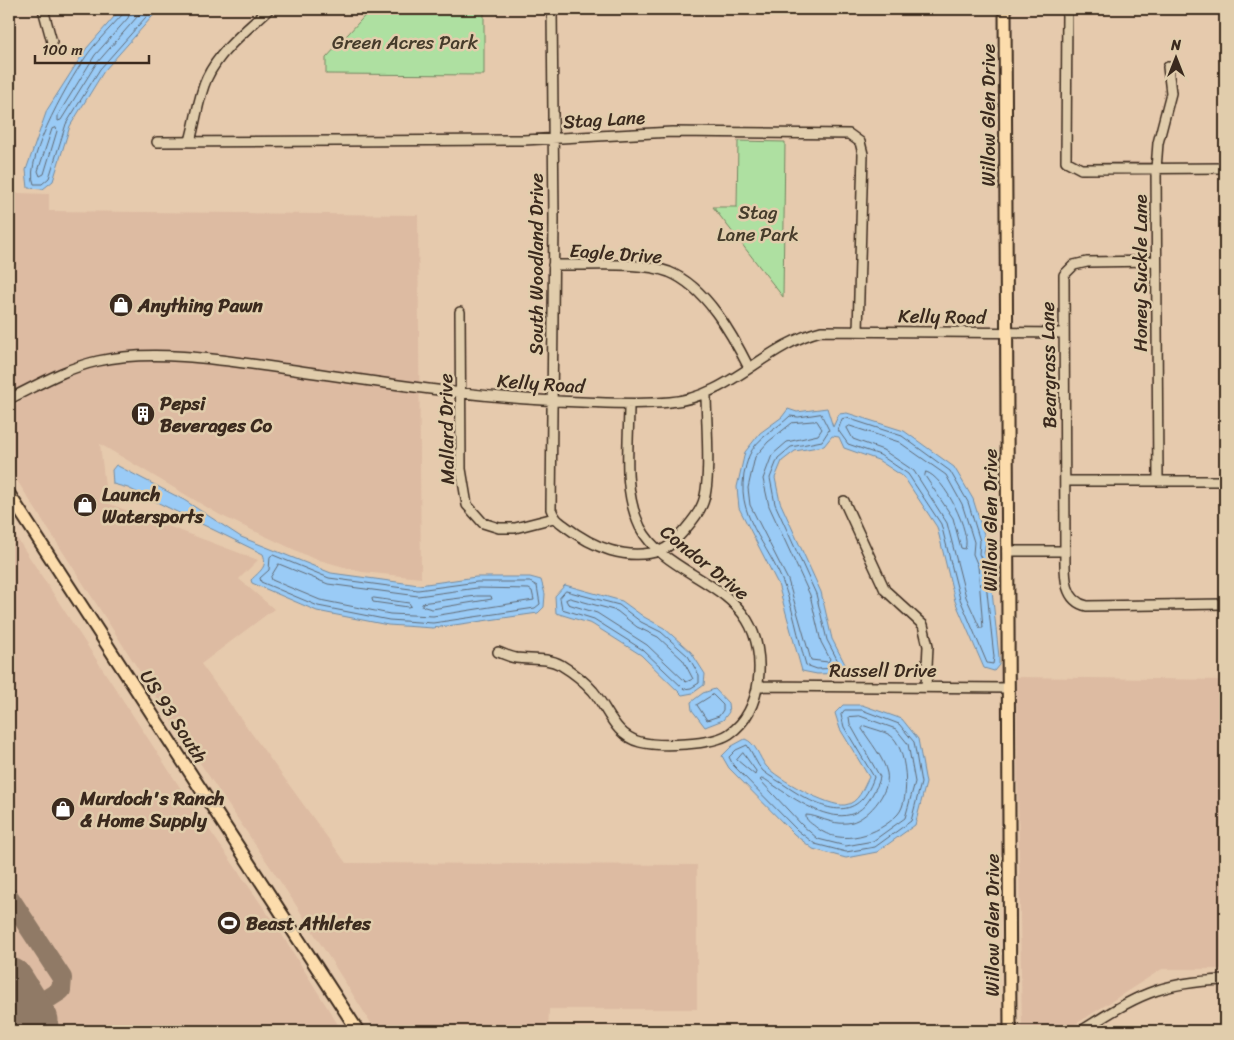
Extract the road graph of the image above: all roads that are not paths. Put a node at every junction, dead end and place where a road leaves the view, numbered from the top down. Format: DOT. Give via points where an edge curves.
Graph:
graph roads {
  1 [pos="43,9"];
  2 [pos="269,9"];
  3 [pos="552,9"];
  4 [pos="1005,9"];
  5 [pos="1067,9"];
  6 [pos="52,42"];
  7 [pos="1168,68"];
  8 [pos="552,138"];
  9 [pos="190,141"];
  10 [pos="157,142"];
  11 [pos="1225,168"];
  12 [pos="1156,169"];
  13 [pos="1156,261"];
  14 [pos="553,265"];
  15 [pos="460,312"];
  16 [pos="858,331"];
  17 [pos="1063,333"];
  18 [pos="1007,334"];
  19 [pos="749,368"];
  20 [pos="461,393"];
  21 [pos="706,394"];
  22 [pos="9,399"];
  23 [pos="552,401"];
  24 [pos="628,404"];
  25 [pos="1158,480"];
  26 [pos="1065,481"];
  27 [pos="1225,481"];
  28 [pos="9,494"];
  29 [pos="844,501"];
  30 [pos="554,518"];
  31 [pos="658,550"];
  32 [pos="1007,551"];
  33 [pos="1065,551"];
  34 [pos="1225,604"];
  35 [pos="498,652"];
  36 [pos="758,686"];
  37 [pos="926,687"];
  38 [pos="1008,688"];
  39 [pos="1225,980"];
  40 [pos="358,1031"];
  41 [pos="1010,1031"];
  42 [pos="1081,1031"];
  1 -- 6 [label="street"];
  2 -- 9 [label="street" via="213,68 203,88"];
  3 -- 8 [label="street, South Woodland Drive"];
  4 -- 18 [label="main road, Willow Glen Drive"];
  5 -- 12 [label="street" via="1066,160 1081,169"];
  7 -- 12 [label="street, Honey Suckle Lane" via="1171,93 1158,143"];
  8 -- 9 [label="street, Stag Lane"];
  8 -- 14 [label="street, South Woodland Drive"];
  8 -- 16 [label="street, Stag Lane" via="672,132 841,133 856,137 863,148"];
  9 -- 10 [label="street, Stag Lane"];
  11 -- 12 [label="street"];
  12 -- 13 [label="street, Honey Suckle Lane"];
  13 -- 17 [label="street, Beargrass Lane" via="1074,265 1064,275"];
  13 -- 25 [label="street, Honey Suckle Lane"];
  14 -- 19 [label="street, Eagle Drive" via="641,267 677,276 710,306 734,339"];
  14 -- 23 [label="street, South Woodland Drive"];
  15 -- 20 [label="street, Mallard Drive"];
  16 -- 18 [label="street, Kelly Road"];
  16 -- 19 [label="street, Kelly Road" via="833,330 809,334 786,344"];
  17 -- 18 [label="street, Kelly Road"];
  17 -- 26 [label="street, Beargrass Lane"];
  18 -- 32 [label="main road, Willow Glen Drive"];
  19 -- 21 [label="street, Kelly Road"];
  20 -- 22 [label="street, Kelly Road" via="222,360 138,356 80,366"];
  20 -- 23 [label="street, Kelly Road"];
  20 -- 30 [label="street, Mallard Drive" via="461,469 464,498 471,512 483,523 499,528 515,528"];
  21 -- 24 [label="street, Kelly Road" via="670,402"];
  21 -- 31 [label="street" via="705,499 690,524"];
  23 -- 24 [label="street, Kelly Road"];
  23 -- 30 [label="street, South Woodland Drive" via="551,509"];
  24 -- 31 [label="street, Condor Drive" via="630,496 641,529"];
  25 -- 26 [label="street"];
  25 -- 27 [label="street"];
  26 -- 33 [label="street, Beargrass Lane"];
  28 -- 40 [label="main road, US 93 South"];
  29 -- 37 [label="street" via="885,590 923,625 928,646"];
  30 -- 31 [label="street" via="575,535 598,547 629,553"];
  31 -- 36 [label="street, Condor Drive" via="710,585 743,613 755,639"];
  32 -- 33 [label="street"];
  32 -- 38 [label="main road, Willow Glen Drive"];
  33 -- 34 [label="street, Beargrass Lane" via="1068,590 1072,599 1080,604"];
  35 -- 36 [label="street" via="560,664 591,690 619,730 640,742 702,744 729,734 742,722"];
  36 -- 37 [label="street, Russell Drive"];
  37 -- 38 [label="street, Russell Drive"];
  38 -- 41 [label="main road, Willow Glen Drive"];
  39 -- 42 [label="street" via="1183,982 1156,989"];
}
